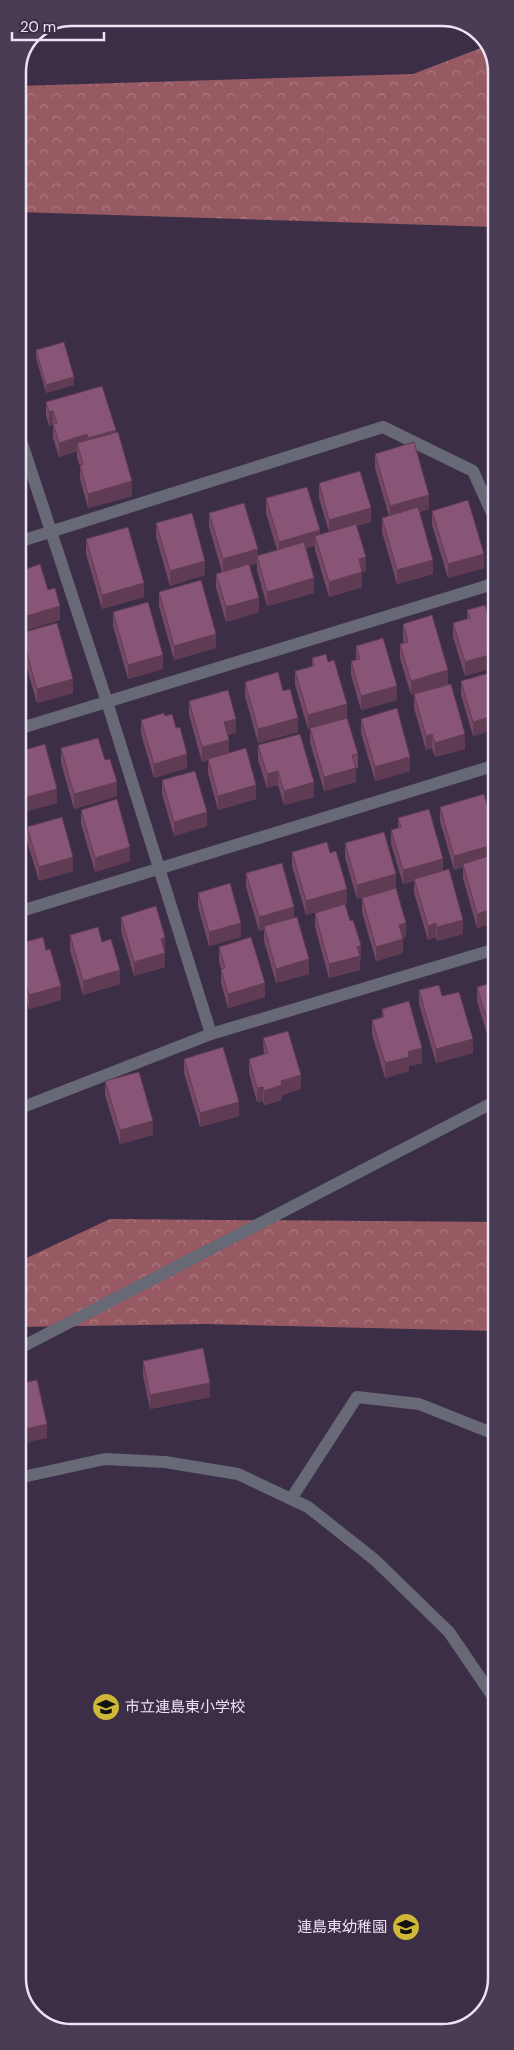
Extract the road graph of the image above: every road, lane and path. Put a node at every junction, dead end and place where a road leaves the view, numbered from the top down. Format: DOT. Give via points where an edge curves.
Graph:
graph roads {
  1 [pos="26,455"];
  2 [pos="488,503"];
  3 [pos="51,532"];
  4 [pos="26,540"];
  5 [pos="488,585"];
  6 [pos="107,702"];
  7 [pos="26,727"];
  8 [pos="488,767"];
  9 [pos="158,868"];
  10 [pos="26,909"];
  11 [pos="488,951"];
  12 [pos="212,1034"];
  13 [pos="488,1105"];
  14 [pos="26,1106"];
  15 [pos="26,1345"];
  16 [pos="488,1431"];
  17 [pos="26,1476"];
  18 [pos="292,1499"];
  19 [pos="488,1689"];
  1 -- 3 [label="street"];
  2 -- 3 [label="street" via="474,471 382,427"];
  3 -- 4 [label="street"];
  3 -- 6 [label="street"];
  5 -- 6 [label="street"];
  6 -- 7 [label="street"];
  6 -- 9 [label="street"];
  8 -- 9 [label="street"];
  9 -- 10 [label="street"];
  9 -- 12 [label="street"];
  11 -- 12 [label="street"];
  12 -- 14 [label="street"];
  13 -- 15 [label="street"];
  16 -- 18 [label="street" via="420,1404 357,1397"];
  17 -- 18 [label="street" via="105,1459 165,1462 238,1474"];
  18 -- 19 [label="street" via="308,1507 375,1560 449,1632"];
}
